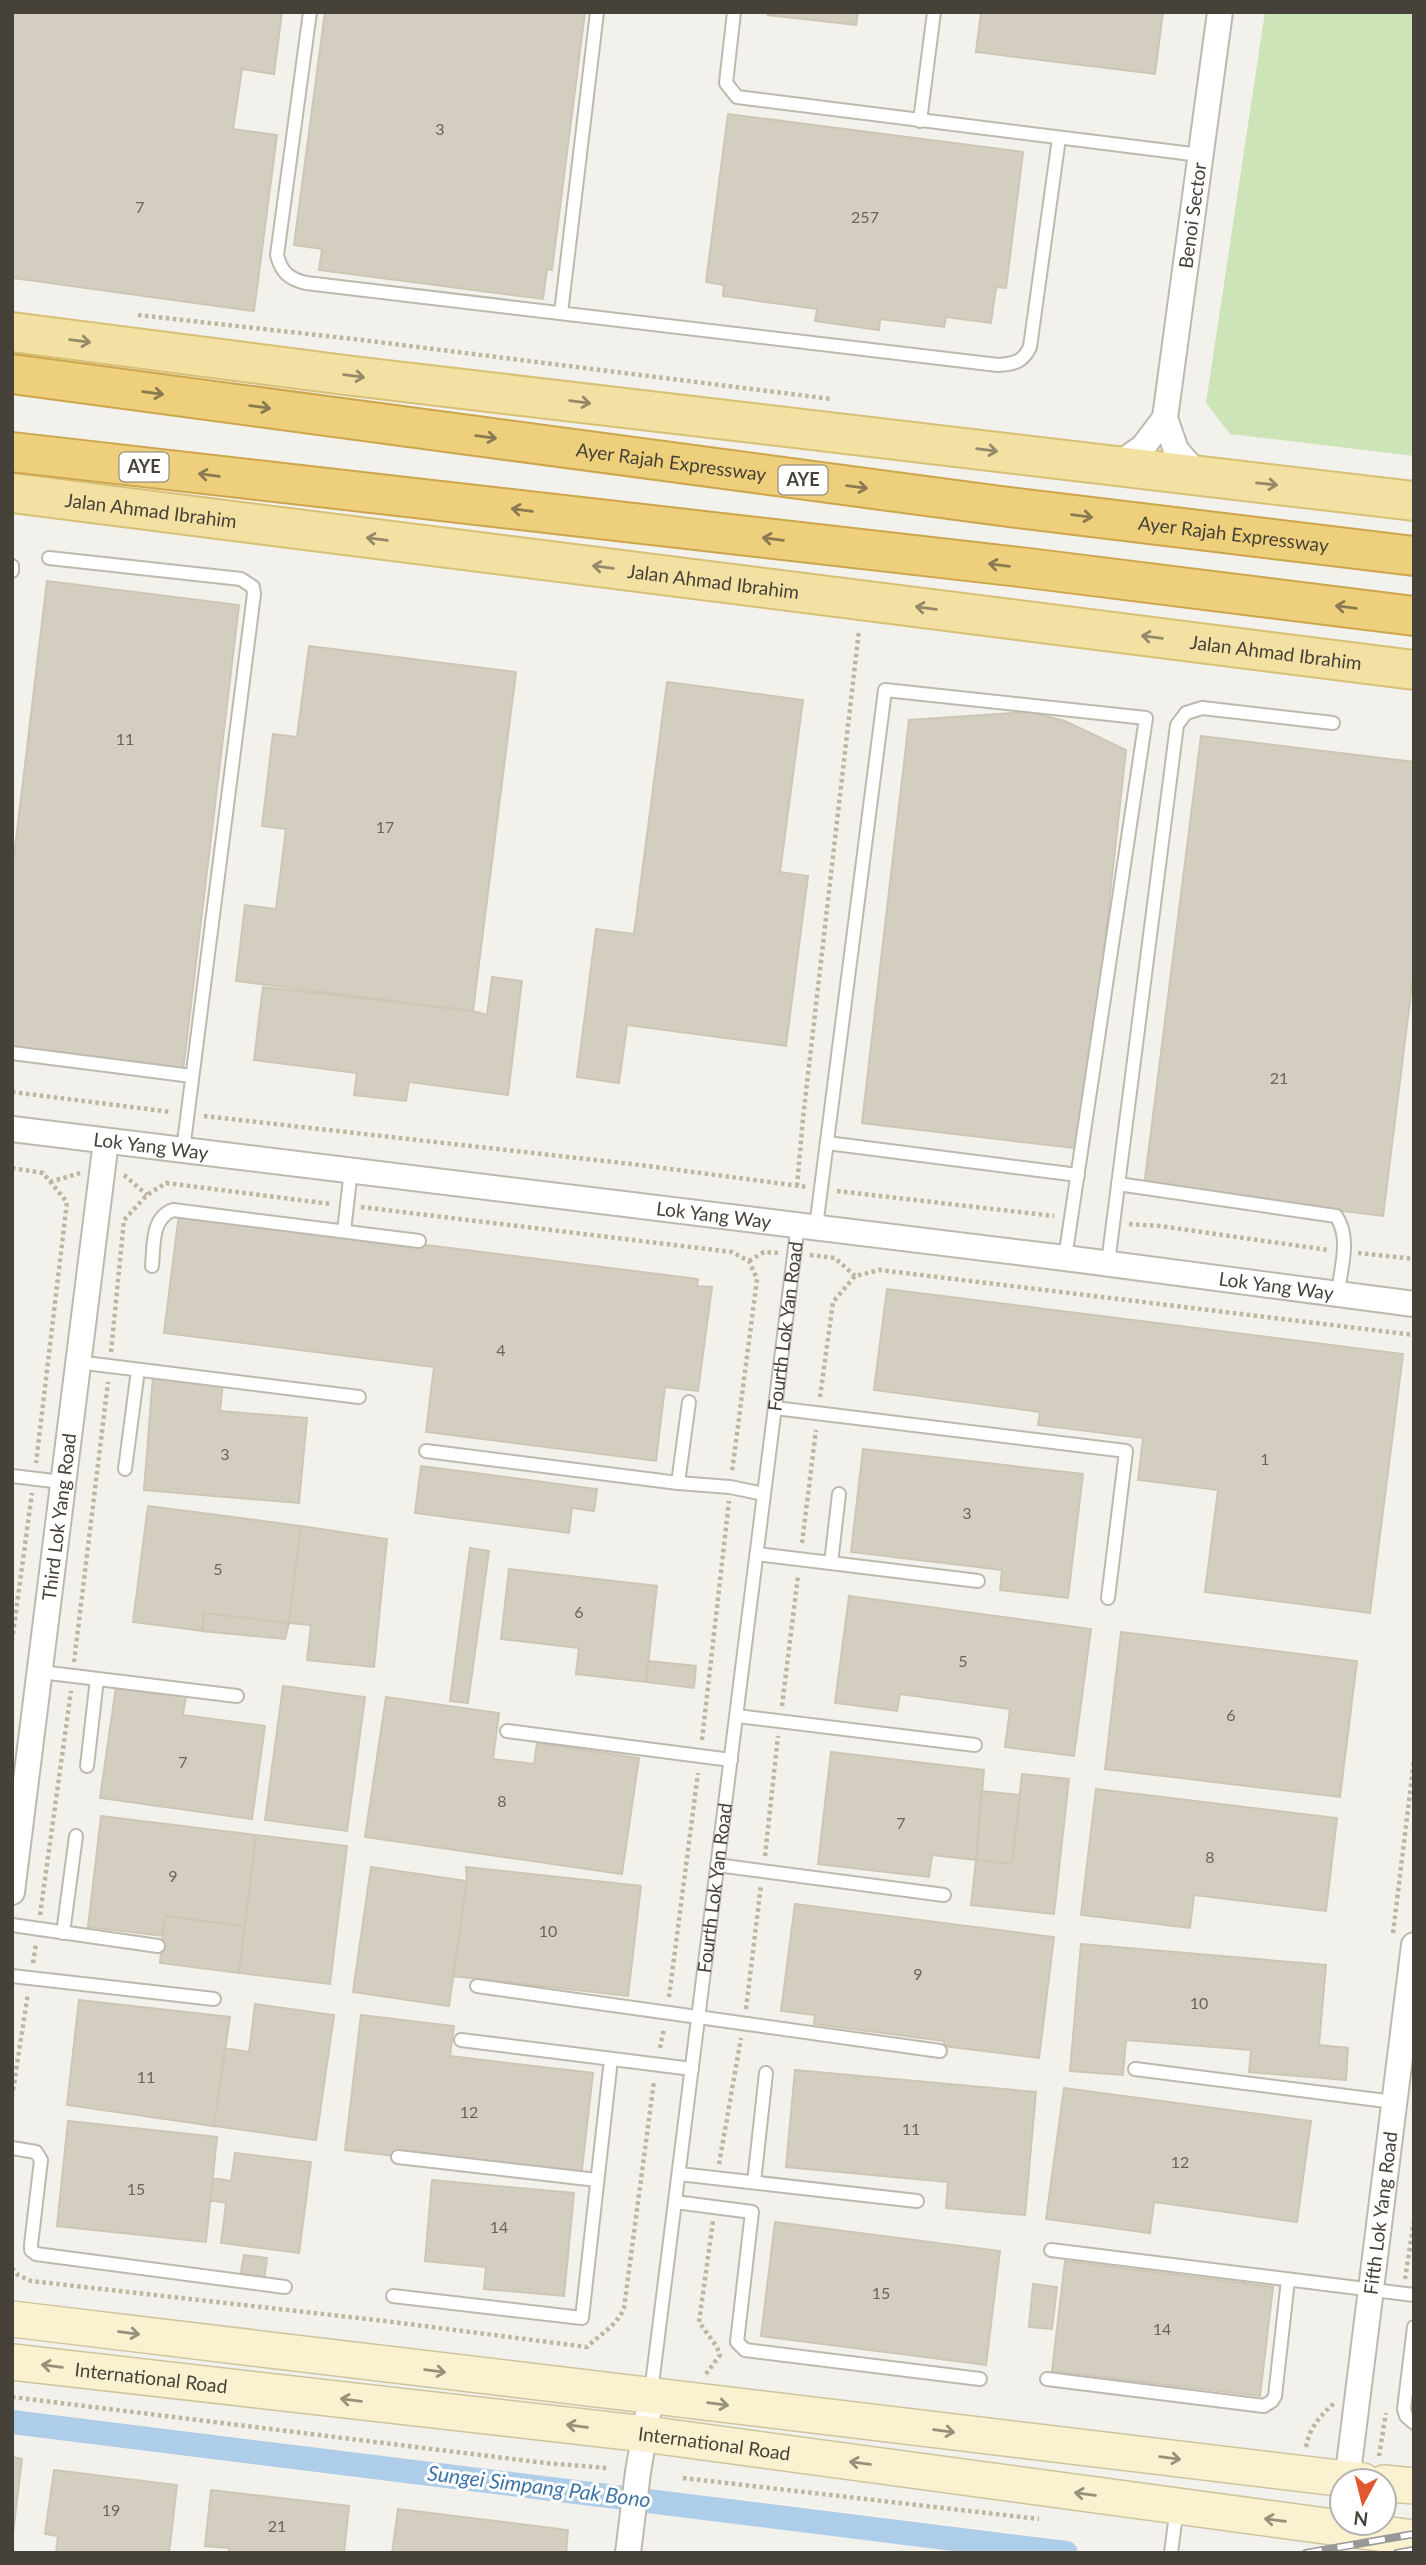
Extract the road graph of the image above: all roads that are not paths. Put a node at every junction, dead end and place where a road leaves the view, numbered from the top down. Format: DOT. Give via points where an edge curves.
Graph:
graph roads {
  1 [pos="310,12"];
  2 [pos="597,12"];
  3 [pos="734,12"];
  4 [pos="934,12"];
  5 [pos="1220,12"];
  6 [pos="920,121"];
  7 [pos="1059,138"];
  8 [pos="1200,155"];
  9 [pos="561,313"];
  10 [pos="12,332"];
  11 [pos="12,374"];
  12 [pos="1166,418"];
  13 [pos="12,452"];
  14 [pos="1116,466"];
  15 [pos="1199,476"];
  16 [pos="12,493"];
  17 [pos="1414,500"];
  18 [pos="1414,556"];
  19 [pos="50,558"];
  20 [pos="12,566"];
  21 [pos="12,571"];
  22 [pos="1414,616"];
  23 [pos="1414,670"];
  24 [pos="1333,723"];
  25 [pos="12,1053"];
  26 [pos="192,1076"];
  27 [pos="12,1129"];
  28 [pos="106,1141"];
  29 [pos="827,1143"];
  30 [pos="183,1150"];
  31 [pos="351,1170"];
  32 [pos="1078,1175"];
  33 [pos="1118,1184"];
  34 [pos="807,1226"];
  35 [pos="344,1231"];
  36 [pos="419,1241"];
  37 [pos="1065,1258"];
  38 [pos="1108,1263"];
  39 [pos="152,1266"];
  40 [pos="1338,1292"];
  41 [pos="1414,1304"];
  42 [pos="78,1362"];
  43 [pos="138,1370"];
  44 [pos="359,1397"];
  45 [pos="689,1402"];
  46 [pos="775,1408"];
  47 [pos="426,1451"];
  48 [pos="125,1469"];
  49 [pos="12,1476"];
  50 [pos="62,1482"];
  51 [pos="678,1483"];
  52 [pos="764,1494"];
  53 [pos="839,1494"];
  54 [pos="757,1554"];
  55 [pos="831,1563"];
  56 [pos="978,1581"];
  57 [pos="1108,1598"];
  58 [pos="41,1672"];
  59 [pos="97,1679"];
  60 [pos="237,1696"];
  61 [pos="737,1716"];
  62 [pos="507,1731"];
  63 [pos="975,1745"];
  64 [pos="731,1760"];
  65 [pos="87,1766"];
  66 [pos="76,1836"];
  67 [pos="718,1865"];
  68 [pos="12,1892"];
  69 [pos="944,1895"];
  70 [pos="12,1925"];
  71 [pos="63,1933"];
  72 [pos="1414,1945"];
  73 [pos="158,1946"];
  74 [pos="12,1976"];
  75 [pos="477,1986"];
  76 [pos="214,1999"];
  77 [pos="698,2017"];
  78 [pos="461,2040"];
  79 [pos="940,2051"];
  80 [pos="611,2059"];
  81 [pos="692,2069"];
  82 [pos="1135,2069"];
  83 [pos="766,2073"];
  84 [pos="1394,2102"];
  85 [pos="12,2148"];
  86 [pos="398,2157"];
  87 [pos="679,2174"];
  88 [pos="597,2180"];
  89 [pos="754,2182"];
  90 [pos="917,2201"];
  91 [pos="675,2202"];
  92 [pos="1051,2250"];
  93 [pos="1288,2280"];
  94 [pos="285,2287"];
  95 [pos="1371,2290"];
  96 [pos="1414,2295"];
  97 [pos="393,2296"];
  98 [pos="12,2319"];
  99 [pos="1414,2327"];
  100 [pos="12,2362"];
  101 [pos="979,2379"];
  102 [pos="1047,2379"];
  103 [pos="651,2396"];
  104 [pos="1414,2423"];
  105 [pos="645,2434"];
  106 [pos="1354,2467"];
  107 [pos="1328,2478"];
  108 [pos="1175,2521"];
  109 [pos="1328,2526"];
  110 [pos="629,2551"];
  111 [pos="1171,2553"];
  1 -- 9 [label="lane" via="277,254 280,268 292,280 306,283"];
  2 -- 9 [label="lane"];
  3 -- 6 [label="lane" via="726,83 737,97"];
  4 -- 6 [label="lane"];
  5 -- 8 [label="street, Benoi Sector"];
  6 -- 7 [label="lane"];
  7 -- 8 [label="lane"];
  7 -- 9 [label="lane" via="1030,347 1025,358 1012,365"];
  8 -- 12 [label="street, Benoi Sector"];
  10 -- 14 [label="main road, one-way"];
  11 -- 18 [label="highway, Ayer Rajah Expressway / AYE, one-way" via="988,505"];
  12 -- 14 [label="street" via="1143,447"];
  12 -- 15 [label="street, Benoi Sector" via="1176,450"];
  22 -- 13 [label="highway, AYE, one-way"];
  14 -- 15 [label="main road"];
  15 -- 17 [label="main road, one-way"];
  23 -- 16 [label="main road, Jalan Ahmad Ibrahim, one-way"];
  19 -- 26 [label="lane" via="241,579 253,587"];
  20 -- 21 [label="lane"];
  24 -- 33 [label="lane" via="1202,708 1186,713 1177,726"];
  25 -- 26 [label="lane"];
  26 -- 30 [label="lane"];
  27 -- 28 [label="street, Lok Yang Way"];
  28 -- 30 [label="street, Lok Yang Way"];
  28 -- 42 [label="street, Third Lok Yang Road"];
  29 -- 32 [label="lane"];
  29 -- 32 [label="lane, Fourth Lok Yan Road" via="885,690 1146,718"];
  29 -- 34 [label="lane, Fourth Lok Yan Road" via="821,1189"];
  30 -- 31 [label="street, Lok Yang Way"];
  31 -- 34 [label="street, Lok Yang Way"];
  31 -- 35 [label="lane"];
  32 -- 37 [label="lane"];
  33 -- 38 [label="lane"];
  33 -- 40 [label="lane" via="1336,1216 1342,1224 1344,1252"];
  34 -- 37 [label="street, Lok Yang Way"];
  34 -- 46 [label="lane, Fourth Lok Yan Road"];
  35 -- 36 [label="lane"];
  35 -- 39 [label="lane" via="169,1211 157,1223"];
  37 -- 38 [label="street, Lok Yang Way"];
  38 -- 40 [label="street, Lok Yang Way"];
  40 -- 41 [label="street, Lok Yang Way"];
  42 -- 43 [label="lane"];
  42 -- 50 [label="street, Third Lok Yang Road"];
  43 -- 44 [label="lane"];
  43 -- 48 [label="lane"];
  45 -- 51 [label="lane"];
  46 -- 52 [label="lane, Fourth Lok Yan Road"];
  46 -- 57 [label="lane" via="1126,1451"];
  47 -- 51 [label="lane"];
  49 -- 50 [label="lane"];
  50 -- 58 [label="street, Third Lok Yang Road"];
  51 -- 52 [label="lane"];
  52 -- 54 [label="lane, Fourth Lok Yan Road"];
  53 -- 55 [label="lane"];
  54 -- 55 [label="lane"];
  54 -- 61 [label="lane, Fourth Lok Yan Road"];
  55 -- 56 [label="lane"];
  58 -- 59 [label="lane"];
  58 -- 68 [label="street, Third Lok Yang Road"];
  59 -- 60 [label="lane"];
  59 -- 65 [label="lane"];
  61 -- 63 [label="lane"];
  61 -- 64 [label="lane, Fourth Lok Yan Road"];
  62 -- 64 [label="lane"];
  64 -- 67 [label="lane, Fourth Lok Yan Road"];
  66 -- 71 [label="lane"];
  67 -- 69 [label="lane"];
  67 -- 77 [label="lane, Fourth Lok Yan Road"];
  70 -- 71 [label="lane"];
  71 -- 73 [label="lane"];
  72 -- 84 [label="street, Fifth Lok Yang Road"];
  74 -- 76 [label="lane"];
  75 -- 77 [label="lane"];
  77 -- 79 [label="lane"];
  77 -- 81 [label="lane, Fourth Lok Yan Road"];
  78 -- 80 [label="lane"];
  80 -- 81 [label="lane"];
  80 -- 88 [label="lane"];
  81 -- 87 [label="lane, Fourth Lok Yan Road"];
  82 -- 84 [label="lane"];
  83 -- 89 [label="lane"];
  84 -- 95 [label="street, Fifth Lok Yang Road"];
  85 -- 94 [label="lane" via="36,2152 41,2160 31,2245 36,2254"];
  86 -- 88 [label="lane"];
  87 -- 89 [label="lane"];
  87 -- 91 [label="lane, Fourth Lok Yan Road"];
  88 -- 97 [label="lane" via="582,2318"];
  89 -- 90 [label="lane"];
  91 -- 101 [label="lane" via="752,2212 737,2342 745,2350"];
  91 -- 103 [label="lane, Fourth Lok Yan Road"];
  92 -- 93 [label="lane"];
  93 -- 95 [label="lane"];
  93 -- 102 [label="lane" via="1275,2396 1269,2404"];
  95 -- 96 [label="lane"];
  95 -- 106 [label="street, Fifth Lok Yang Road"];
  98 -- 103 [label="main road, International Road, one-way"];
  99 -- 104 [label="lane" via="1404,2409"];
  105 -- 100 [label="main road, International Road, one-way"];
  103 -- 105 [label="street, Fourth Lok Yan Road"];
  103 -- 107 [label="main road, International Road, one-way"];
  108 -- 105 [label="main road, International Road, one-way"];
  105 -- 110 [label="street, Fourth Lok Yan Road"];
  109 -- 108 [label="main road, International Road, one-way"];
  108 -- 111 [label="lane"];
}
